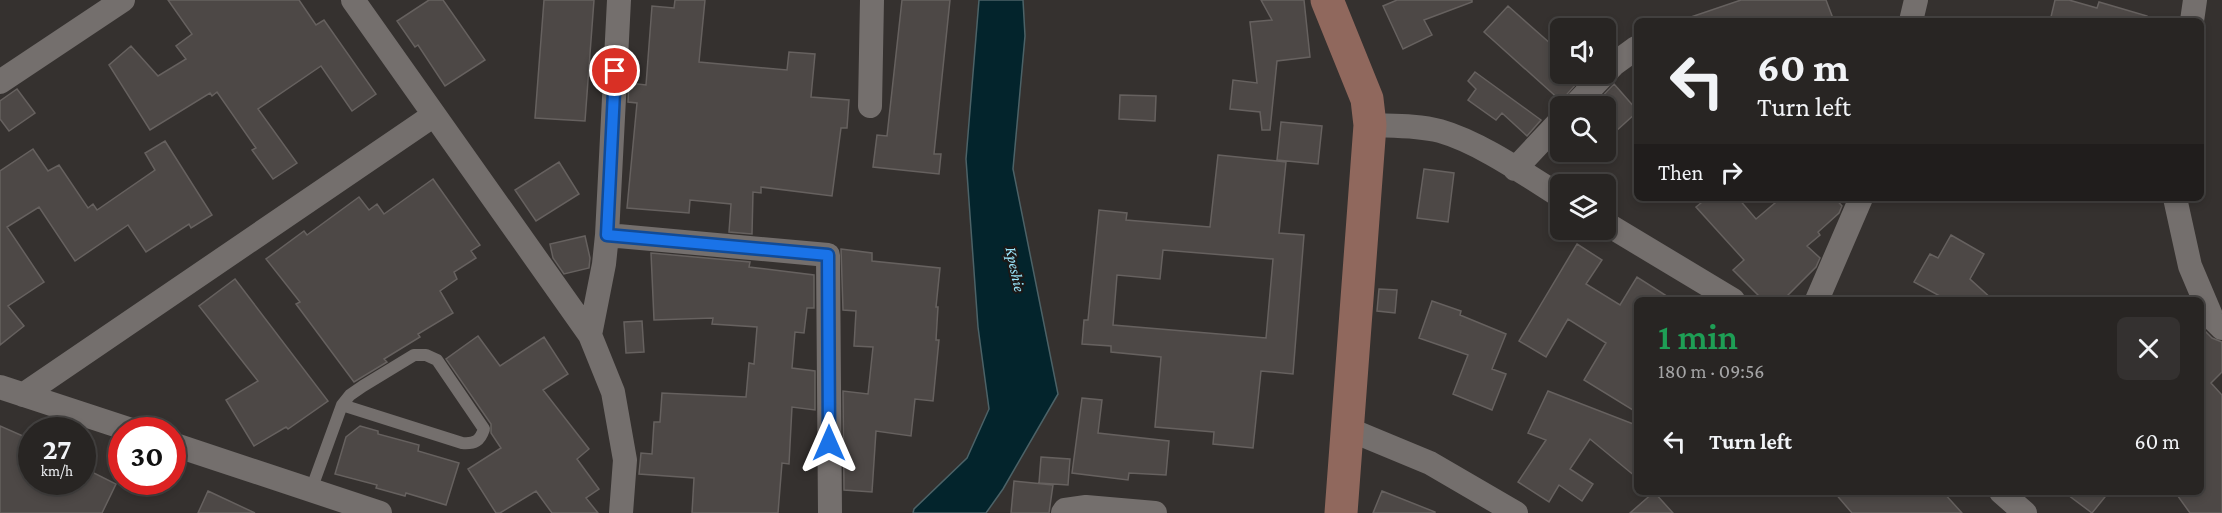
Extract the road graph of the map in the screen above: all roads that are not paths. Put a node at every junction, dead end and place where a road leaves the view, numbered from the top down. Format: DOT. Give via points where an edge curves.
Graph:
graph roads {
  1 [pos="123,0"];
  2 [pos="353,0"];
  3 [pos="619,0"];
  4 [pos="872,0"];
  5 [pos="1327,0"];
  6 [pos="1916,0"];
  7 [pos="2195,0"];
  8 [pos="1912,18"];
  9 [pos="2192,18"];
  10 [pos="1634,49"];
  11 [pos="0,82"];
  12 [pos="1584,96"];
  13 [pos="870,106"];
  14 [pos="434,115"];
  15 [pos="1370,125"];
  16 [pos="1550,132"];
  17 [pos="1515,169"];
  18 [pos="1550,190"];
  19 [pos="1860,201"];
  20 [pos="2176,201"];
  21 [pos="1616,230"];
  22 [pos="607,235"];
  23 [pos="1728,297"];
  24 [pos="1818,297"];
  25 [pos="2203,297"];
  26 [pos="2204,299"];
  27 [pos="2222,328"];
  28 [pos="590,335"];
  29 [pos="0,387"];
  30 [pos="23,395"];
  31 [pos="342,405"];
  32 [pos="108,423"];
  33 [pos="1348,429"];
  34 [pos="186,449"];
  35 [pos="311,490"];
  36 [pos="2004,495"];
  37 [pos="380,513"];
  38 [pos="621,513"];
  39 [pos="830,513"];
  40 [pos="1063,513"];
  41 [pos="1155,513"];
  42 [pos="1341,513"];
  43 [pos="1516,513"];
  44 [pos="2025,513"];
  1 -- 11 [label="street"];
  2 -- 14 [label="street"];
  3 -- 22 [label="street"];
  4 -- 13 [label="street"];
  5 -- 15 [label="street" via="1366,99"];
  6 -- 8 [label="street"];
  7 -- 9 [label="street"];
  10 -- 12 [label="street"];
  14 -- 28 [label="street"];
  14 -- 30 [label="street"];
  15 -- 17 [label="street" via="1442,131"];
  15 -- 33 [label="street"];
  16 -- 17 [label="street"];
  17 -- 18 [label="street"];
  19 -- 24 [label="street"];
  20 -- 25 [label="street" via="2190,266"];
  21 -- 23 [label="street"];
  22 -- 28 [label="street"];
  22 -- 39 [label="street" via="828,255"];
  26 -- 27 [label="street" via="2212,318"];
  28 -- 38 [label="street" via="613,392 625,460"];
  29 -- 30 [label="street"];
  30 -- 32 [label="street"];
  31 -- 31 [label="lane" via="350,395 414,355 426,355 437,360 484,429 481,439 472,444 462,443"];
  31 -- 35 [label="lane"];
  33 -- 42 [label="street"];
  33 -- 43 [label="street" via="1430,463"];
  34 -- 35 [label="street"];
  35 -- 37 [label="street"];
  36 -- 44 [label="street"];
  40 -- 41 [label="street" via="1086,507"];
}
